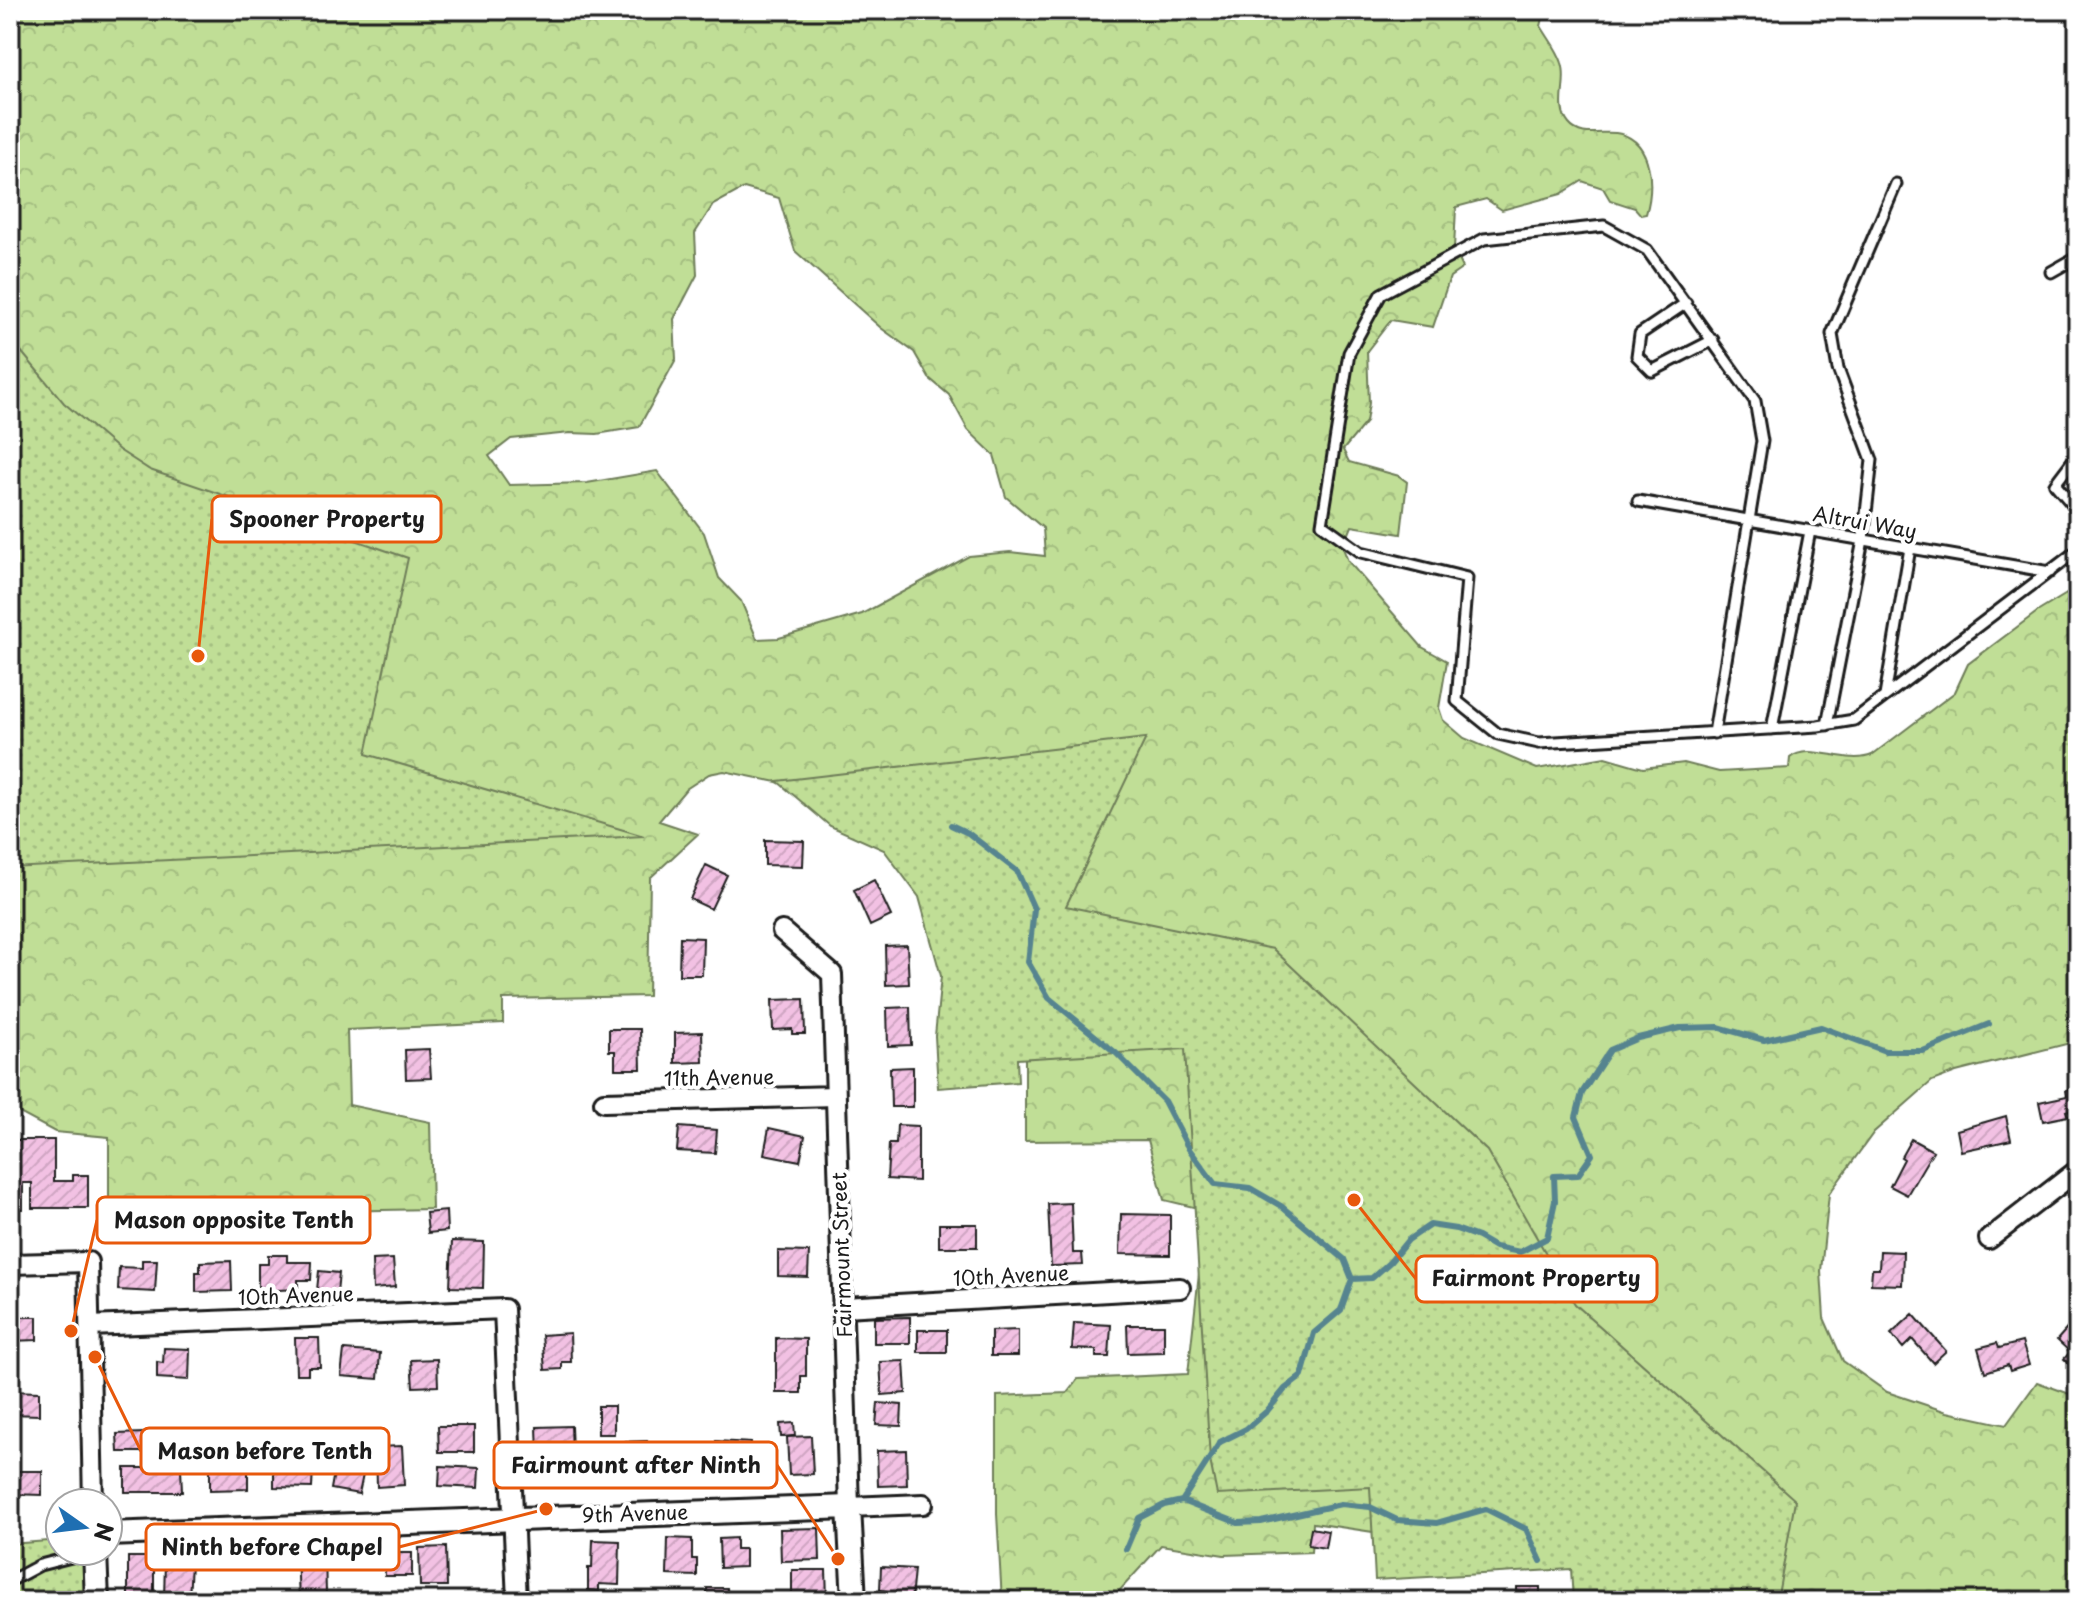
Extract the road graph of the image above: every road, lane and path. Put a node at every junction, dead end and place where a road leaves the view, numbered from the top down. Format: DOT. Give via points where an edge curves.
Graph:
graph roads {
  1 [pos="1896,184"];
  2 [pos="2074,259"];
  3 [pos="2051,272"];
  4 [pos="1686,303"];
  5 [pos="1713,340"];
  6 [pos="2078,458"];
  7 [pos="1638,501"];
  8 [pos="2078,511"];
  9 [pos="1750,520"];
  10 [pos="1810,531"];
  11 [pos="1863,540"];
  12 [pos="1910,548"];
  13 [pos="2078,550"];
  14 [pos="2050,572"];
  15 [pos="1885,696"];
  16 [pos="1827,725"];
  17 [pos="1772,729"];
  18 [pos="1714,733"];
  19 [pos="782,931"];
  20 [pos="835,1096"];
  21 [pos="604,1102"];
  22 [pos="2078,1170"];
  23 [pos="1989,1239"];
  24 [pos="10,1264"];
  25 [pos="1180,1288"];
  26 [pos="844,1307"];
  27 [pos="90,1326"];
  28 [pos="93,1487"];
  29 [pos="923,1504"];
  30 [pos="849,1507"];
  31 [pos="514,1517"];
  32 [pos="124,1533"];
  33 [pos="44,1564"];
  34 [pos="96,1567"];
  35 [pos="10,1581"];
  36 [pos="97,1601"];
  37 [pos="517,1601"];
  38 [pos="854,1601"];
  1 -- 11 [label="lane" via="1832,334 1838,369 1872,460"];
  2 -- 3 [label="lane"];
  4 -- 5 [label="lane"];
  4 -- 5 [label="lane" via="1640,334 1637,356 1652,371"];
  4 -- 18 [label="lane" via="1647,250 1604,226 1484,239 1381,294 1349,353 1322,524 1361,552 1467,578 1457,701 1498,734 1539,743"];
  5 -- 9 [label="lane" via="1755,401 1762,441"];
  6 -- 8 [label="lane" via="2055,484"];
  7 -- 9 [label="lane, Altrui Way"];
  9 -- 10 [label="lane, Altrui Way"];
  9 -- 18 [label="lane"];
  10 -- 11 [label="lane, Altrui Way"];
  10 -- 17 [label="lane"];
  11 -- 12 [label="lane, Altrui Way"];
  11 -- 16 [label="lane"];
  12 -- 14 [label="lane, Altrui Way"];
  12 -- 15 [label="lane"];
  13 -- 14 [label="lane"];
  14 -- 15 [label="lane"];
  15 -- 16 [label="lane" via="1854,720"];
  16 -- 17 [label="lane"];
  17 -- 18 [label="lane"];
  19 -- 20 [label="street, Fairmount Street" via="832,974"];
  20 -- 21 [label="street, 11th Avenue"];
  20 -- 26 [label="street, Fairmount Street"];
  22 -- 23 [label="street"];
  24 -- 27 [label="street" via="88,1262"];
  25 -- 26 [label="street, 10th Avenue"];
  26 -- 30 [label="street, Fairmount Street"];
  27 -- 28 [label="street"];
  27 -- 31 [label="street, 10th Avenue" via="504,1309"];
  29 -- 30 [label="street, 9th Avenue"];
  30 -- 31 [label="street, 9th Avenue"];
  30 -- 38 [label="street, Fairmount Street"];
  31 -- 32 [label="street, 9th Avenue"];
  31 -- 37 [label="street"];
  33 -- 35 [label="lane"];
  34 -- 36 [label="street"];
}
